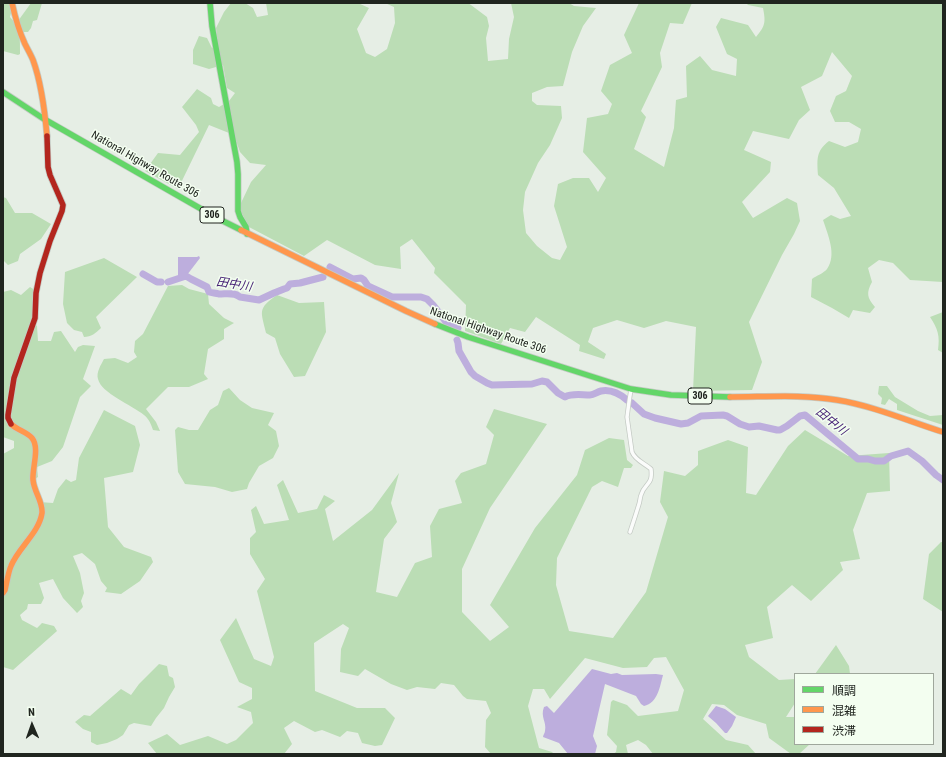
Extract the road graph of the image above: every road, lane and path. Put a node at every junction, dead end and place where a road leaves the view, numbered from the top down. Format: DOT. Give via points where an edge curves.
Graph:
graph roads {
  1 [pos="12,3"];
  2 [pos="210,3"];
  3 [pos="3,92"];
  4 [pos="44,118"];
  5 [pos="247,234"];
  6 [pos="631,389"];
  7 [pos="943,432"];
  8 [pos="630,532"];
  9 [pos="3,593"];
  1 -- 4 [label="main road" via="39,79"];
  2 -- 5 [label="main road" via="237,162 238,211"];
  3 -- 4 [label="main road, National Highway Route 306 / 306"];
  4 -- 5 [label="main road, National Highway Route 306 / 306"];
  4 -- 9 [label="main road" via="48,167 63,205 40,272 35,318 14,378 8,418 14,427 30,436 34,443 36,452 33,481 42,507 42,515 11,566"];
  5 -- 6 [label="main road, National Highway Route 306 / 306" via="406,312 468,338"];
  6 -- 7 [label="main road, National Highway Route 306 / 306" via="678,396 823,398 862,405"];
  6 -- 8 [label="street" via="627,417 632,452 651,469 652,478 640,496"];
}
